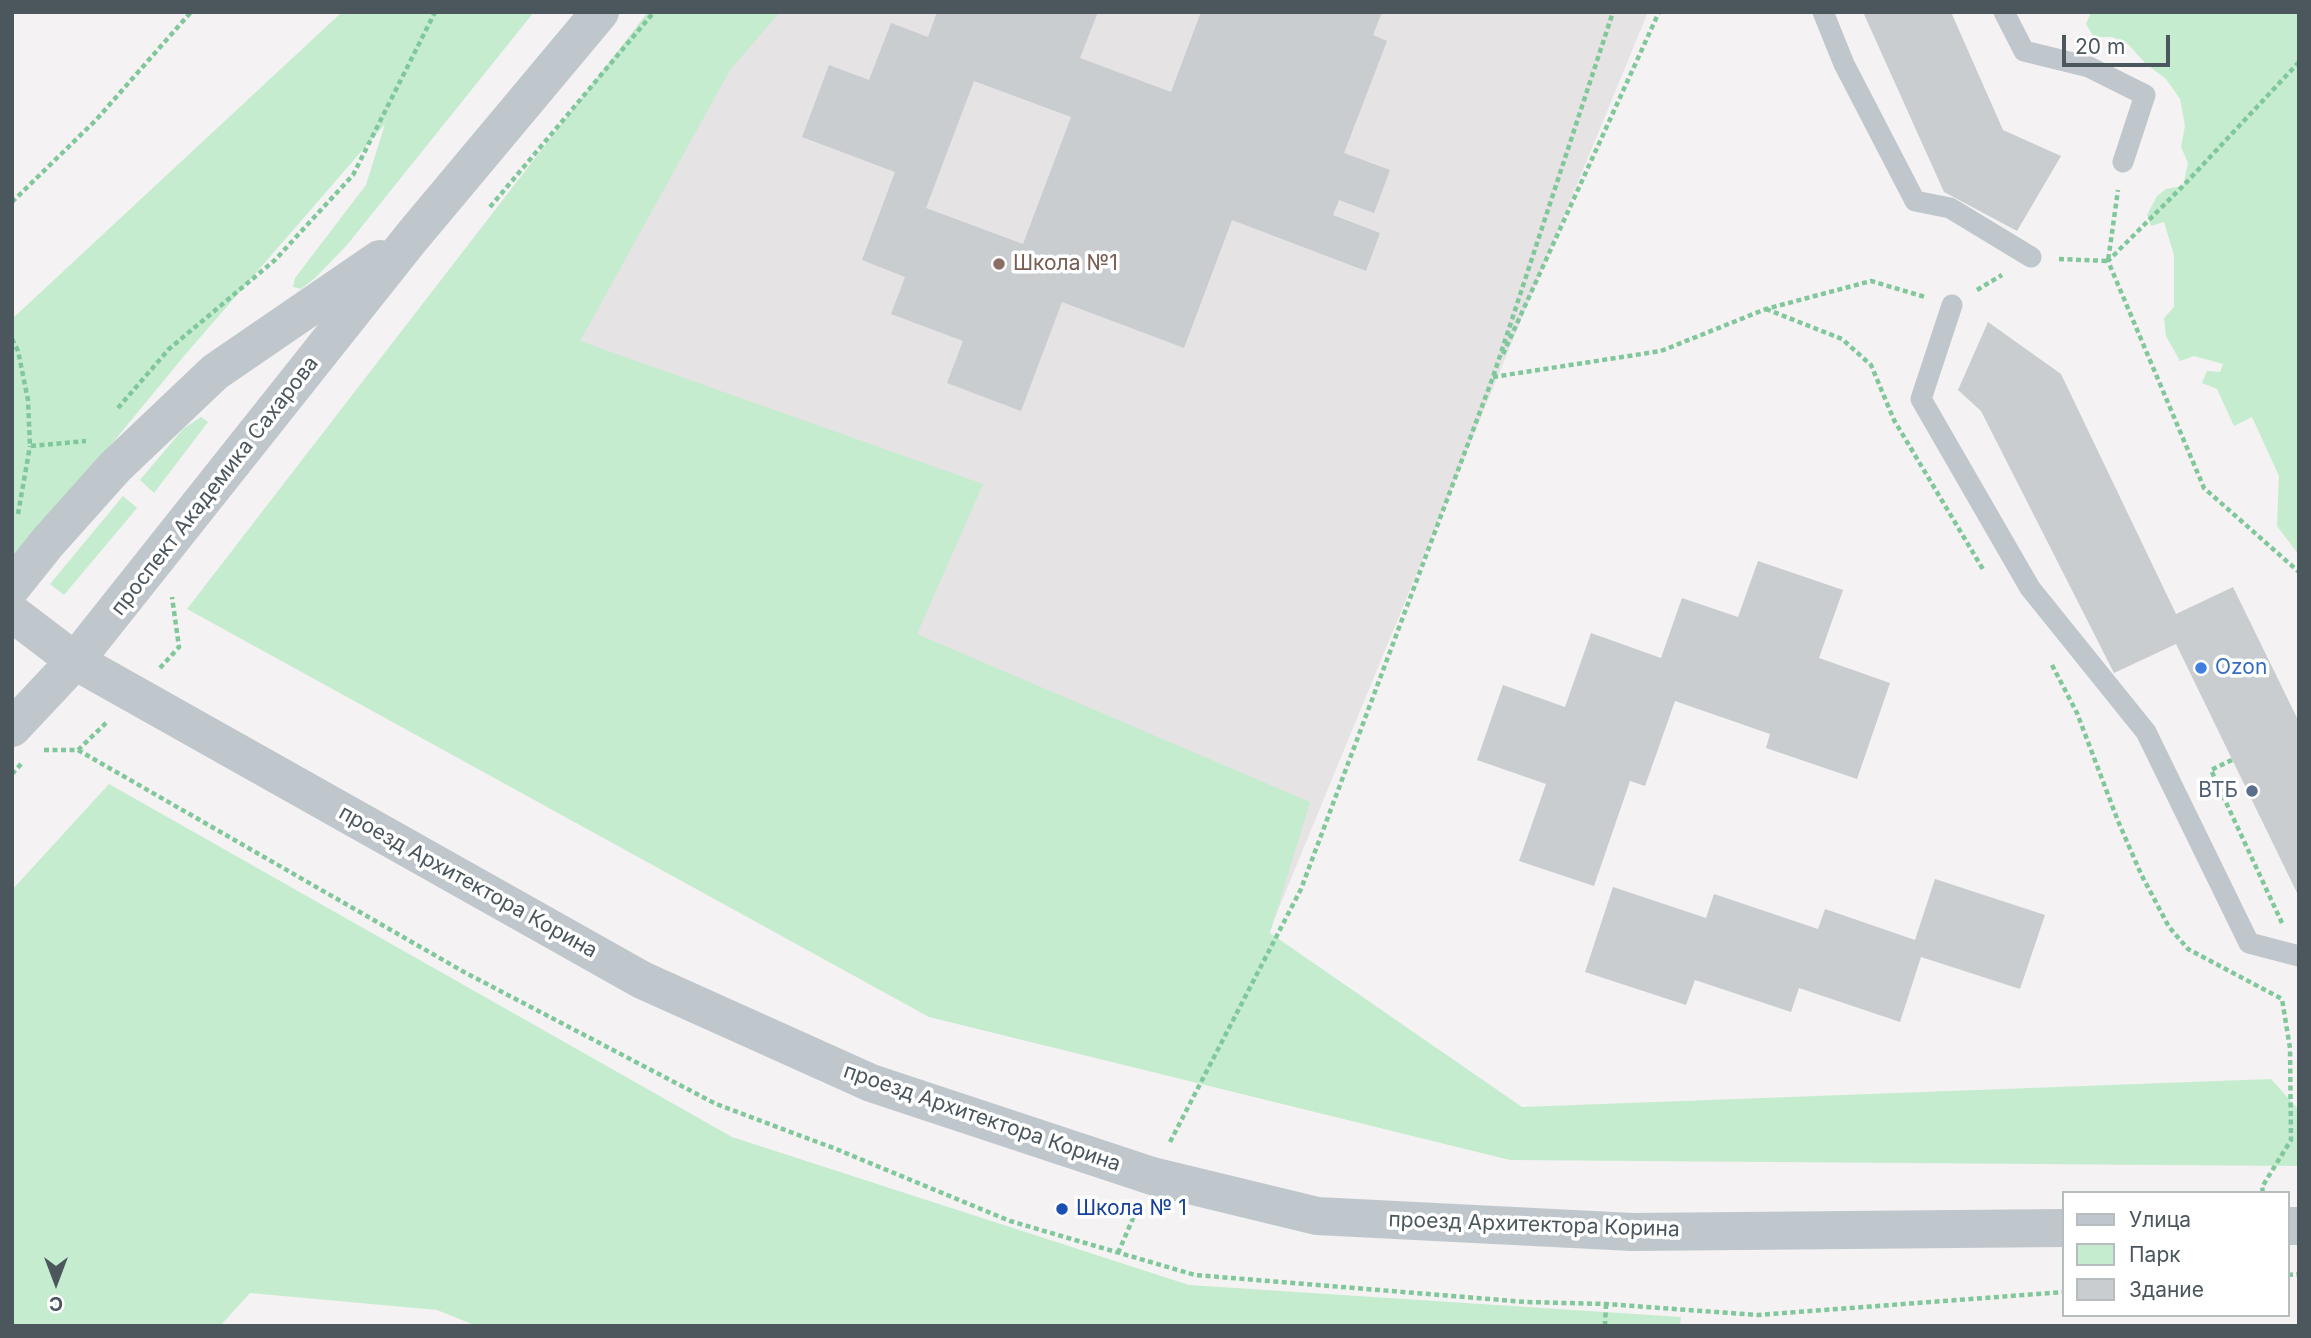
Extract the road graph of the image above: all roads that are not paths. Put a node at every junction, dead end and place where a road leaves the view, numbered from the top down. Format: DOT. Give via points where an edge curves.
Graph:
graph roads {
  1 [pos="600,12"];
  2 [pos="1823,12"];
  3 [pos="2004,12"];
  4 [pos="2123,162"];
  5 [pos="411,238"];
  6 [pos="2031,257"];
  7 [pos="1952,305"];
  8 [pos="12,587"];
  9 [pos="12,613"];
  10 [pos="75,661"];
  11 [pos="12,728"];
  12 [pos="2299,956"];
  13 [pos="2062,1228"];
  1 -- 5 [label="street, проспект Академика Сахарова"];
  2 -- 6 [label="lane" via="1844,64 1914,201 1950,208"];
  3 -- 4 [label="lane" via="2024,51 2089,67 2146,94"];
  5 -- 8 [label="street, проспект Академика Сахарова" via="215,372 115,467"];
  5 -- 10 [label="street, проспект Академика Сахарова"];
  7 -- 12 [label="lane" via="1921,399 2030,588 2146,732 2249,943"];
  9 -- 10 [label="street, проезд Архитектора Корина"];
  10 -- 11 [label="street, проспект Академика Сахарова"];
  10 -- 13 [label="street, проезд Архитектора Корина" via="642,980 871,1083 1152,1176 1317,1216 1632,1232"];
}
